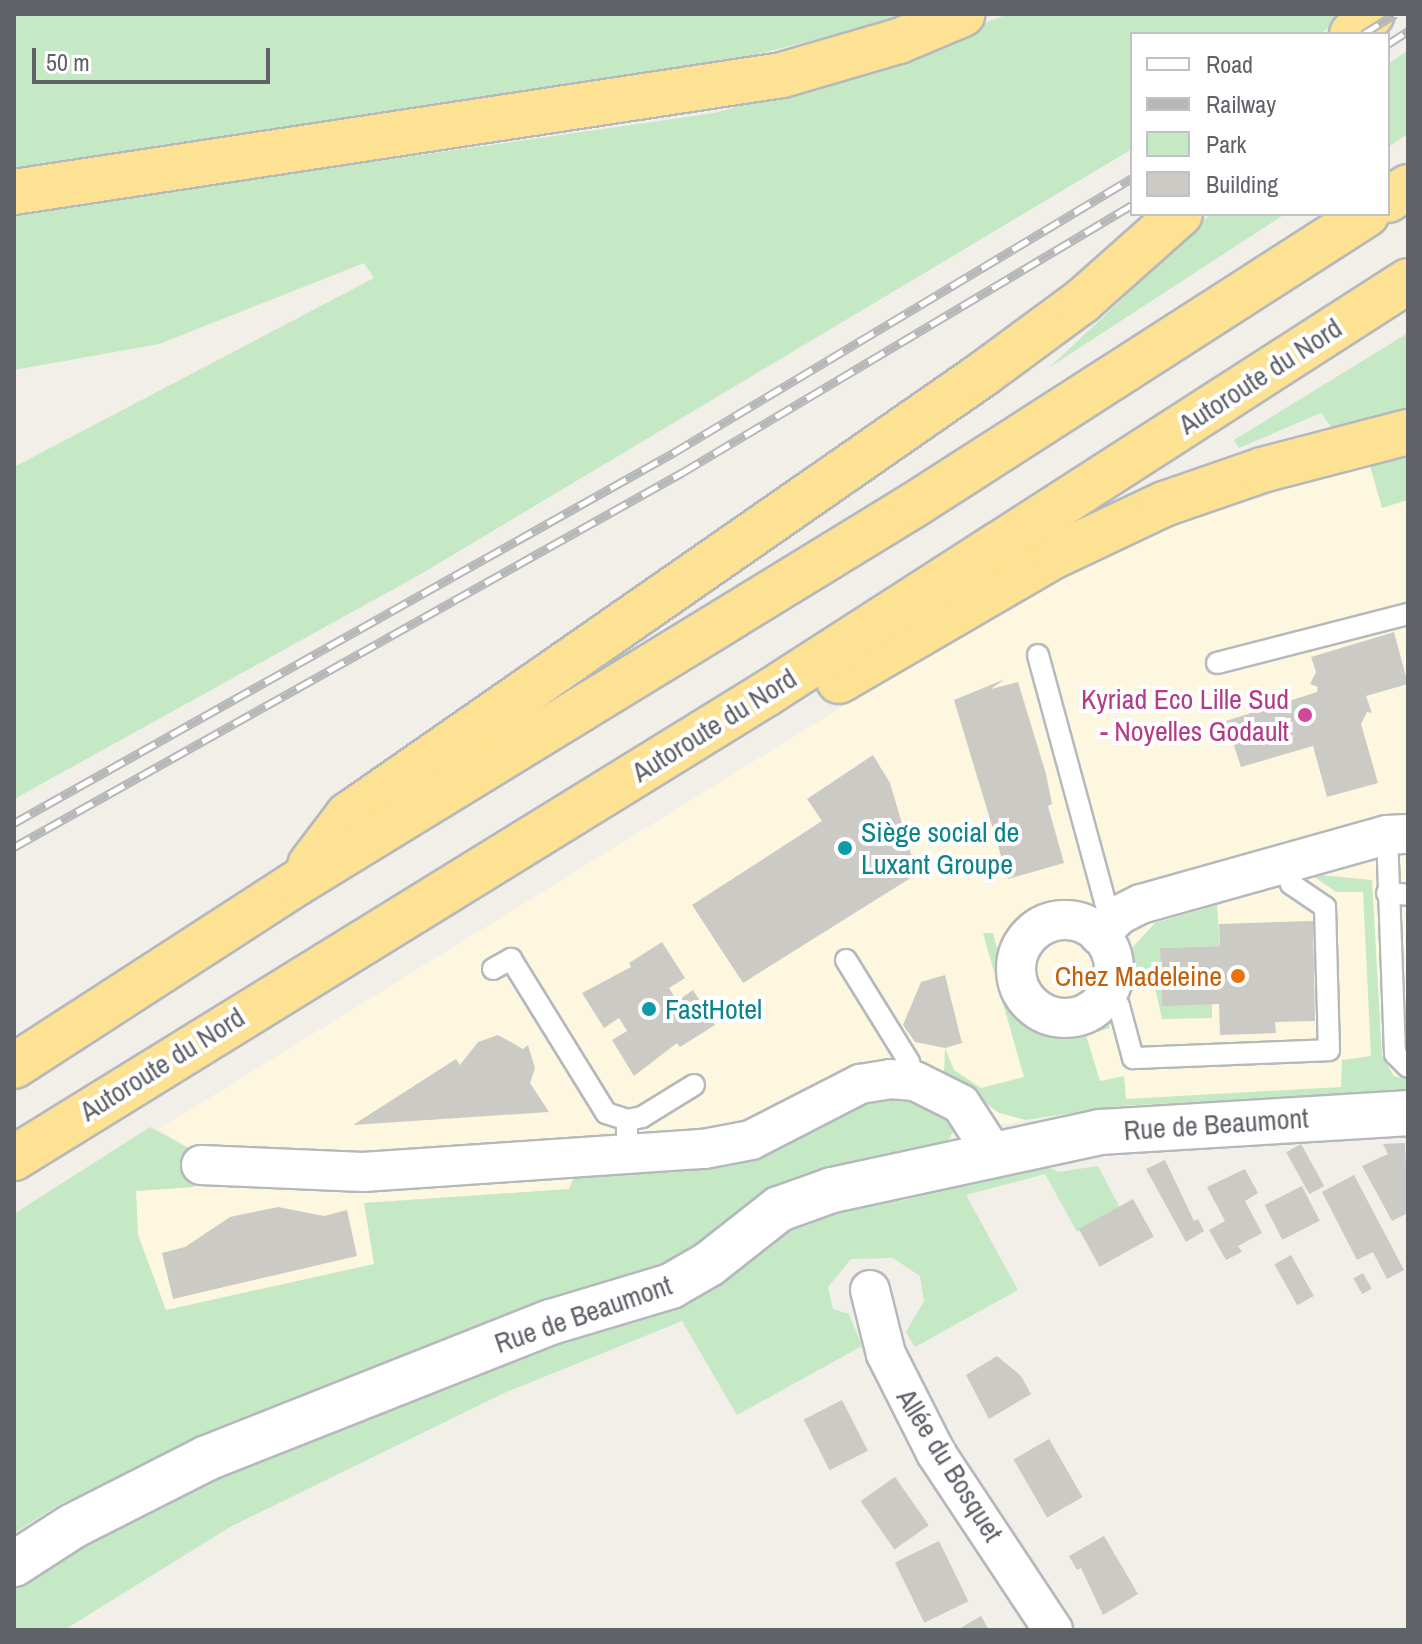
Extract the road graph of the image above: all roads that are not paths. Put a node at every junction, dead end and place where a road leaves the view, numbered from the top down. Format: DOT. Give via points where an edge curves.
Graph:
graph roads {
  1 [pos="963,14"];
  2 [pos="1372,14"];
  3 [pos="1354,32"];
  4 [pos="1408,187"];
  5 [pos="14,192"];
  6 [pos="1390,199"];
  7 [pos="1178,216"];
  8 [pos="1364,216"];
  9 [pos="1408,281"];
  10 [pos="1408,432"];
  11 [pos="1408,614"];
  12 [pos="1038,655"];
  13 [pos="1217,663"];
  14 [pos="766,694"];
  15 [pos="1398,834"];
  16 [pos="1284,862"];
  17 [pos="297,883"];
  18 [pos="1398,894"];
  19 [pos="1105,929"];
  20 [pos="846,960"];
  21 [pos="493,969"];
  22 [pos="1108,991"];
  23 [pos="14,1066"];
  24 [pos="1408,1067"];
  25 [pos="915,1081"];
  26 [pos="694,1085"];
  27 [pos="1408,1113"];
  28 [pos="627,1137"];
  29 [pos="992,1152"];
  30 [pos="14,1158"];
  31 [pos="201,1165"];
  32 [pos="870,1290"];
  33 [pos="14,1564"];
  34 [pos="1053,1630"];
  1 -- 5 [label="highway" via="899,41 782,75"];
  2 -- 3 [label="highway"];
  4 -- 6 [label="highway"];
  7 -- 17 [label="highway" via="1082,301 983,374 348,815"];
  8 -- 17 [label="highway" via="914,505"];
  9 -- 14 [label="highway, Autoroute du Nord"];
  10 -- 14 [label="highway" via="1262,470 1164,504 1054,556 827,688"];
  11 -- 13 [label="lane"];
  12 -- 19 [label="lane"];
  14 -- 30 [label="highway, Autoroute du Nord"];
  15 -- 16 [label="street"];
  15 -- 18 [label="lane"];
  16 -- 19 [label="street" via="1141,904"];
  16 -- 22 [label="lane" via="1291,884 1325,907 1329,1050 1133,1058 1119,1006"];
  17 -- 23 [label="highway"];
  18 -- 24 [label="lane" via="1395,1054"];
  19 -- 22 [label="street" via="1113,961"];
  19 -- 22 [label="street" via="1070,920 1039,927 1019,952 1018,985 1039,1011 1054,1017 1087,1013"];
  20 -- 25 [label="lane" via="909,1062"];
  21 -- 28 [label="lane" via="511,959 606,1113"];
  25 -- 28 [label="street" via="860,1084 751,1140"];
  25 -- 29 [label="street" via="961,1104"];
  26 -- 28 [label="lane" via="642,1117"];
  27 -- 29 [label="street, Rue de Beaumont" via="1100,1132"];
  28 -- 31 [label="street" via="363,1172"];
  29 -- 33 [label="street, Rue de Beaumont" via="832,1190 779,1209 671,1286 551,1322 207,1458 73,1526"];
  32 -- 34 [label="street, Allée du Bosquet" via="886,1354 936,1453"];
}
